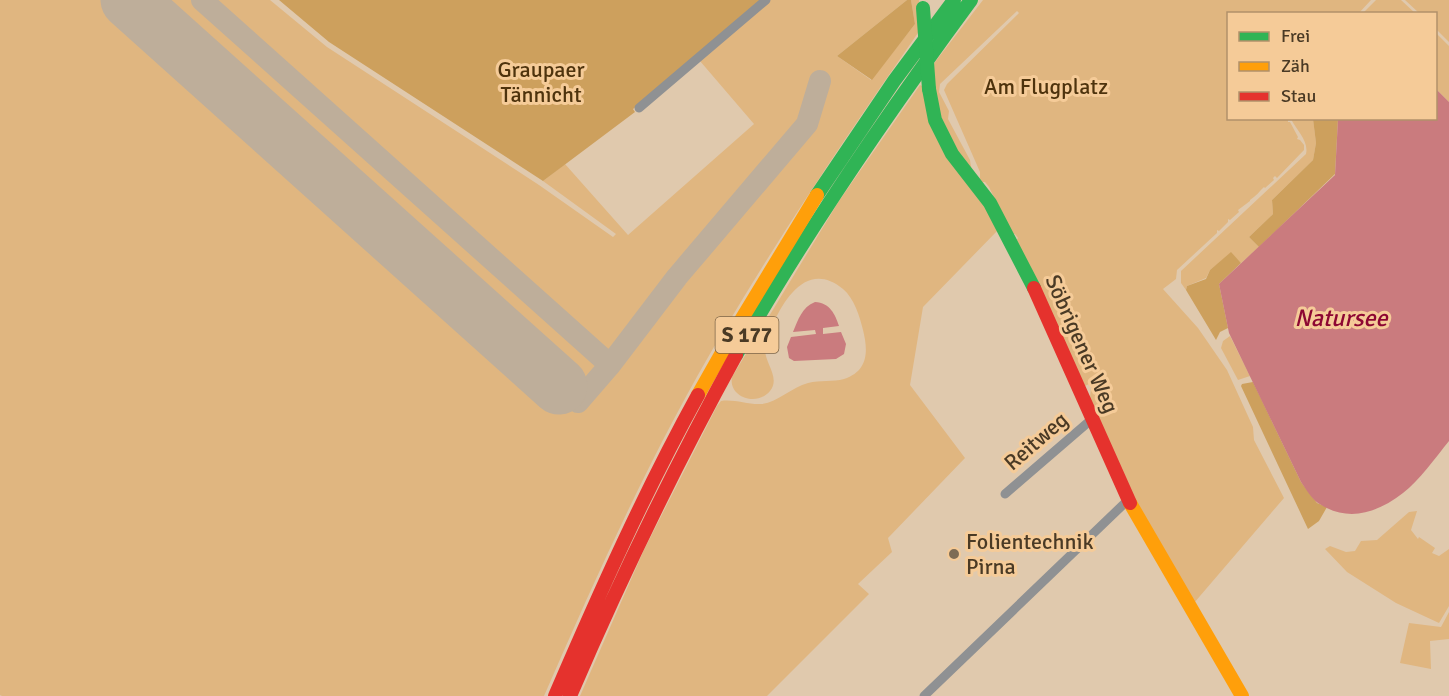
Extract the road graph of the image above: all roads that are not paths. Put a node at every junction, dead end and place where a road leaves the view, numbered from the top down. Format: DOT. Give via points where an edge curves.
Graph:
graph roads {
  1 [pos="766,0"];
  2 [pos="954,0"];
  3 [pos="971,0"];
  4 [pos="923,4"];
  5 [pos="639,108"];
  6 [pos="1092,419"];
  7 [pos="1005,494"];
  8 [pos="1128,500"];
  9 [pos="555,696"];
  10 [pos="570,696"];
  11 [pos="924,696"];
  12 [pos="1242,696"];
  1 -- 5 [label="street"];
  2 -- 9 [label="main road, S 177" via="819,190 746,309 629,528"];
  3 -- 10 [label="main road, S 177" via="831,196 755,321 642,533"];
  4 -- 6 [label="main road, Söbrigener Weg, bridge" via="929,89 943,138 1003,224"];
  6 -- 7 [label="street, Reitweg"];
  6 -- 8 [label="main road, Söbrigener Weg"];
  8 -- 11 [label="street"];
  8 -- 12 [label="main road, Söbrigener Weg"];
}
